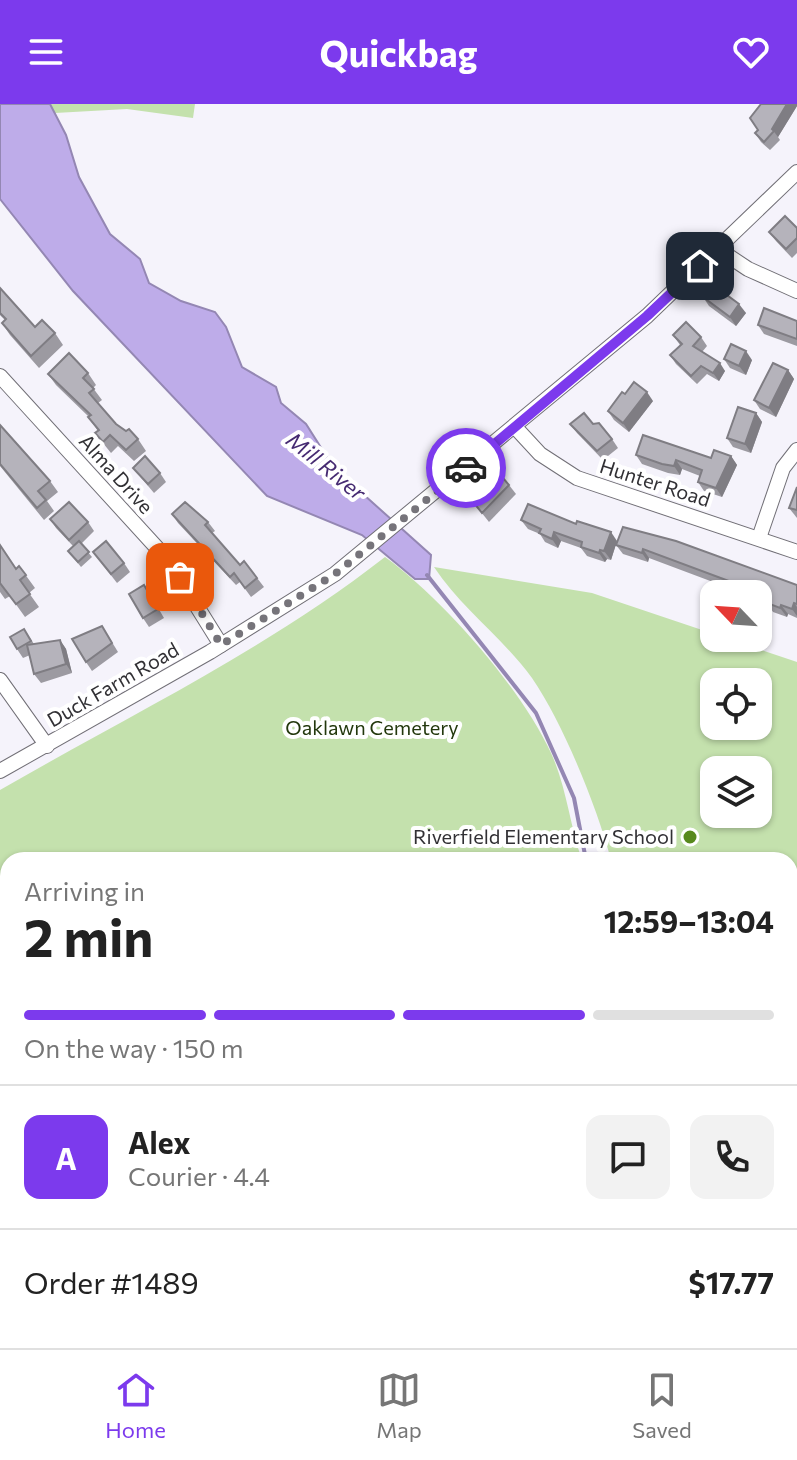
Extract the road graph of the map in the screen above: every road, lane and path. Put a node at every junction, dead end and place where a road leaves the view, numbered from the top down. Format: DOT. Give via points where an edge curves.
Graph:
graph roads {
  1 [pos="797,172"];
  2 [pos="718,249"];
  3 [pos="797,291"];
  4 [pos="0,376"];
  5 [pos="515,427"];
  6 [pos="797,450"];
  7 [pos="759,538"];
  8 [pos="797,552"];
  9 [pos="221,645"];
  10 [pos="0,680"];
  11 [pos="47,746"];
  12 [pos="0,771"];
  1 -- 2 [label="street, Duck Farm Road"];
  2 -- 3 [label="street"];
  2 -- 5 [label="street, Duck Farm Road"];
  4 -- 9 [label="street, Alma Drive" via="168,560"];
  5 -- 7 [label="street, Hunter Road" via="540,454 577,478"];
  5 -- 9 [label="street, Duck Farm Road" via="355,558"];
  6 -- 7 [label="street" via="783,468"];
  7 -- 8 [label="street, Hunter Road"];
  9 -- 11 [label="street, Duck Farm Road"];
  10 -- 11 [label="street"];
  11 -- 12 [label="street, Duck Farm Road"];
}
